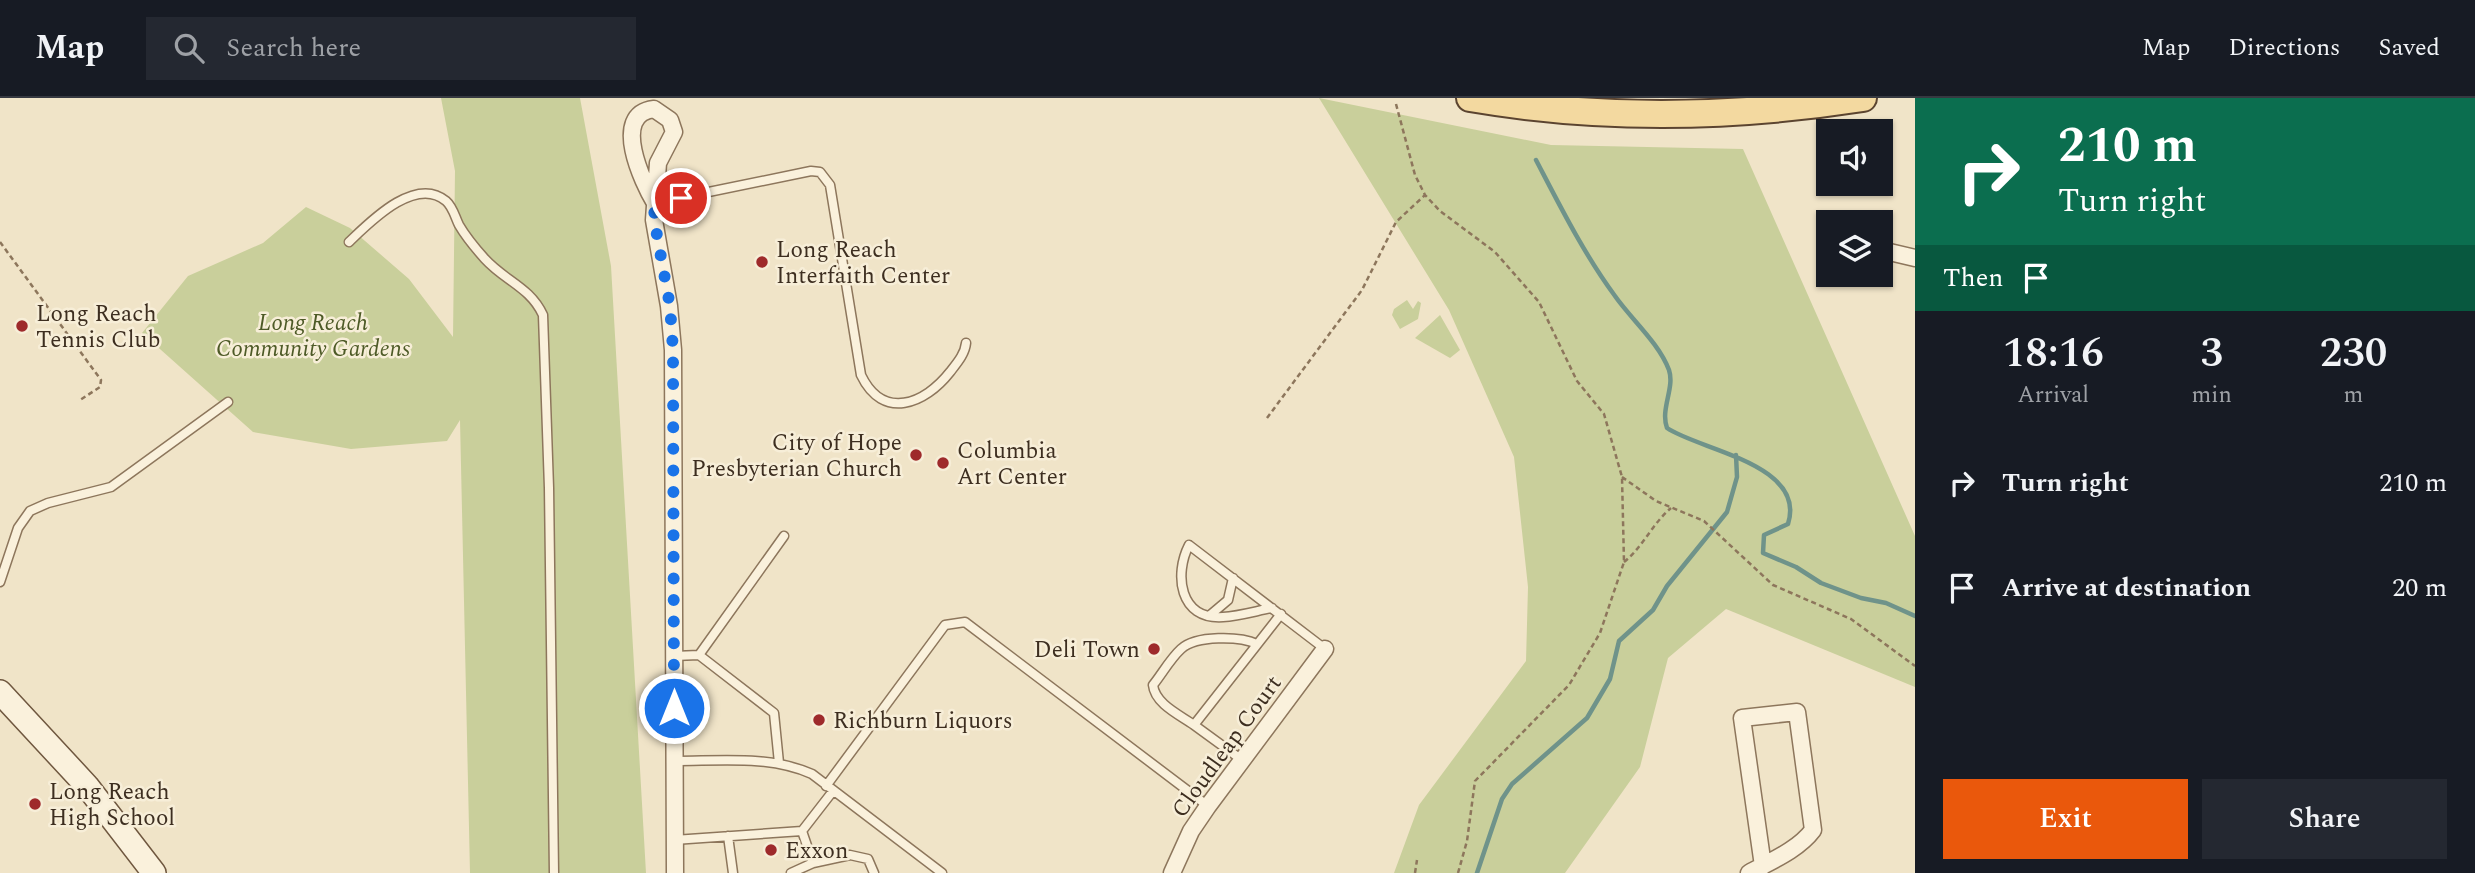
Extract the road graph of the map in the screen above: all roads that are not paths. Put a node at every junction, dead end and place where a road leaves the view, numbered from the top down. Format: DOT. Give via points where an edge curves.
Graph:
graph roads {
  1 [pos="1470,98"];
  2 [pos="1863,98"];
  3 [pos="655,203"];
  4 [pos="349,242"];
  5 [pos="1893,253"];
  6 [pos="1915,258"];
  7 [pos="967,343"];
  8 [pos="228,402"];
  9 [pos="784,536"];
  10 [pos="1233,578"];
  11 [pos="0,582"];
  12 [pos="1272,608"];
  13 [pos="1281,614"];
  14 [pos="1209,616"];
  15 [pos="1257,644"];
  16 [pos="1325,649"];
  17 [pos="699,655"];
  18 [pos="674,656"];
  19 [pos="0,692"];
  20 [pos="1194,725"];
  21 [pos="1241,760"];
  22 [pos="674,761"];
  23 [pos="779,763"];
  24 [pos="830,788"];
  25 [pos="1208,806"];
  26 [pos="802,831"];
  27 [pos="727,836"];
  28 [pos="674,840"];
  29 [pos="813,863"];
  30 [pos="147,868"];
  31 [pos="1756,869"];
  32 [pos="554,873"];
  33 [pos="675,873"];
  34 [pos="733,873"];
  35 [pos="791,873"];
  36 [pos="874,873"];
  37 [pos="943,873"];
  38 [pos="1172,873"];
  1 -- 2 [label="main road" via="1562,110 1686,114"];
  3 -- 3 [label="street" via="658,163 674,132 670,120 654,109 640,114 632,138 640,179"];
  3 -- 7 [label="lane" via="820,172 830,185 861,375 867,387 891,402 918,401 942,382"];
  3 -- 18 [label="street" via="673,350"];
  4 -- 32 [label="lane" via="396,202 427,194 439,197 454,211 483,256 529,292 543,315"];
  5 -- 6 [label="street"];
  8 -- 11 [label="lane" via="111,487 30,511 18,528"];
  9 -- 17 [label="lane"];
  10 -- 12 [label="lane"];
  10 -- 14 [label="lane" via="1228,600"];
  10 -- 14 [label="lane" via="1189,545 1180,565 1182,592"];
  12 -- 13 [label="lane"];
  12 -- 14 [label="lane"];
  13 -- 15 [label="lane"];
  13 -- 16 [label="lane"];
  15 -- 20 [label="lane"];
  15 -- 20 [label="lane" via="1236,637 1195,642 1180,649 1153,685 1154,691"];
  16 -- 21 [label="street, Cloudleap Court"];
  17 -- 18 [label="lane"];
  17 -- 23 [label="lane" via="774,713"];
  18 -- 22 [label="street"];
  19 -- 30 [label="street" via="87,786"];
  20 -- 21 [label="lane"];
  21 -- 25 [label="street, Cloudleap Court"];
  22 -- 23 [label="lane"];
  22 -- 28 [label="street"];
  23 -- 24 [label="lane" via="812,774"];
  24 -- 25 [label="lane" via="945,625 965,622"];
  24 -- 26 [label="lane"];
  24 -- 37 [label="lane"];
  25 -- 38 [label="street, Cloudleap Court"];
  26 -- 27 [label="lane"];
  26 -- 29 [label="lane"];
  27 -- 28 [label="lane"];
  27 -- 34 [label="lane"];
  28 -- 33 [label="street"];
  29 -- 35 [label="lane"];
  29 -- 36 [label="lane" via="850,855 868,859"];
  31 -- 31 [label="street" via="1742,718 1797,712 1813,830 1801,843"];
}
